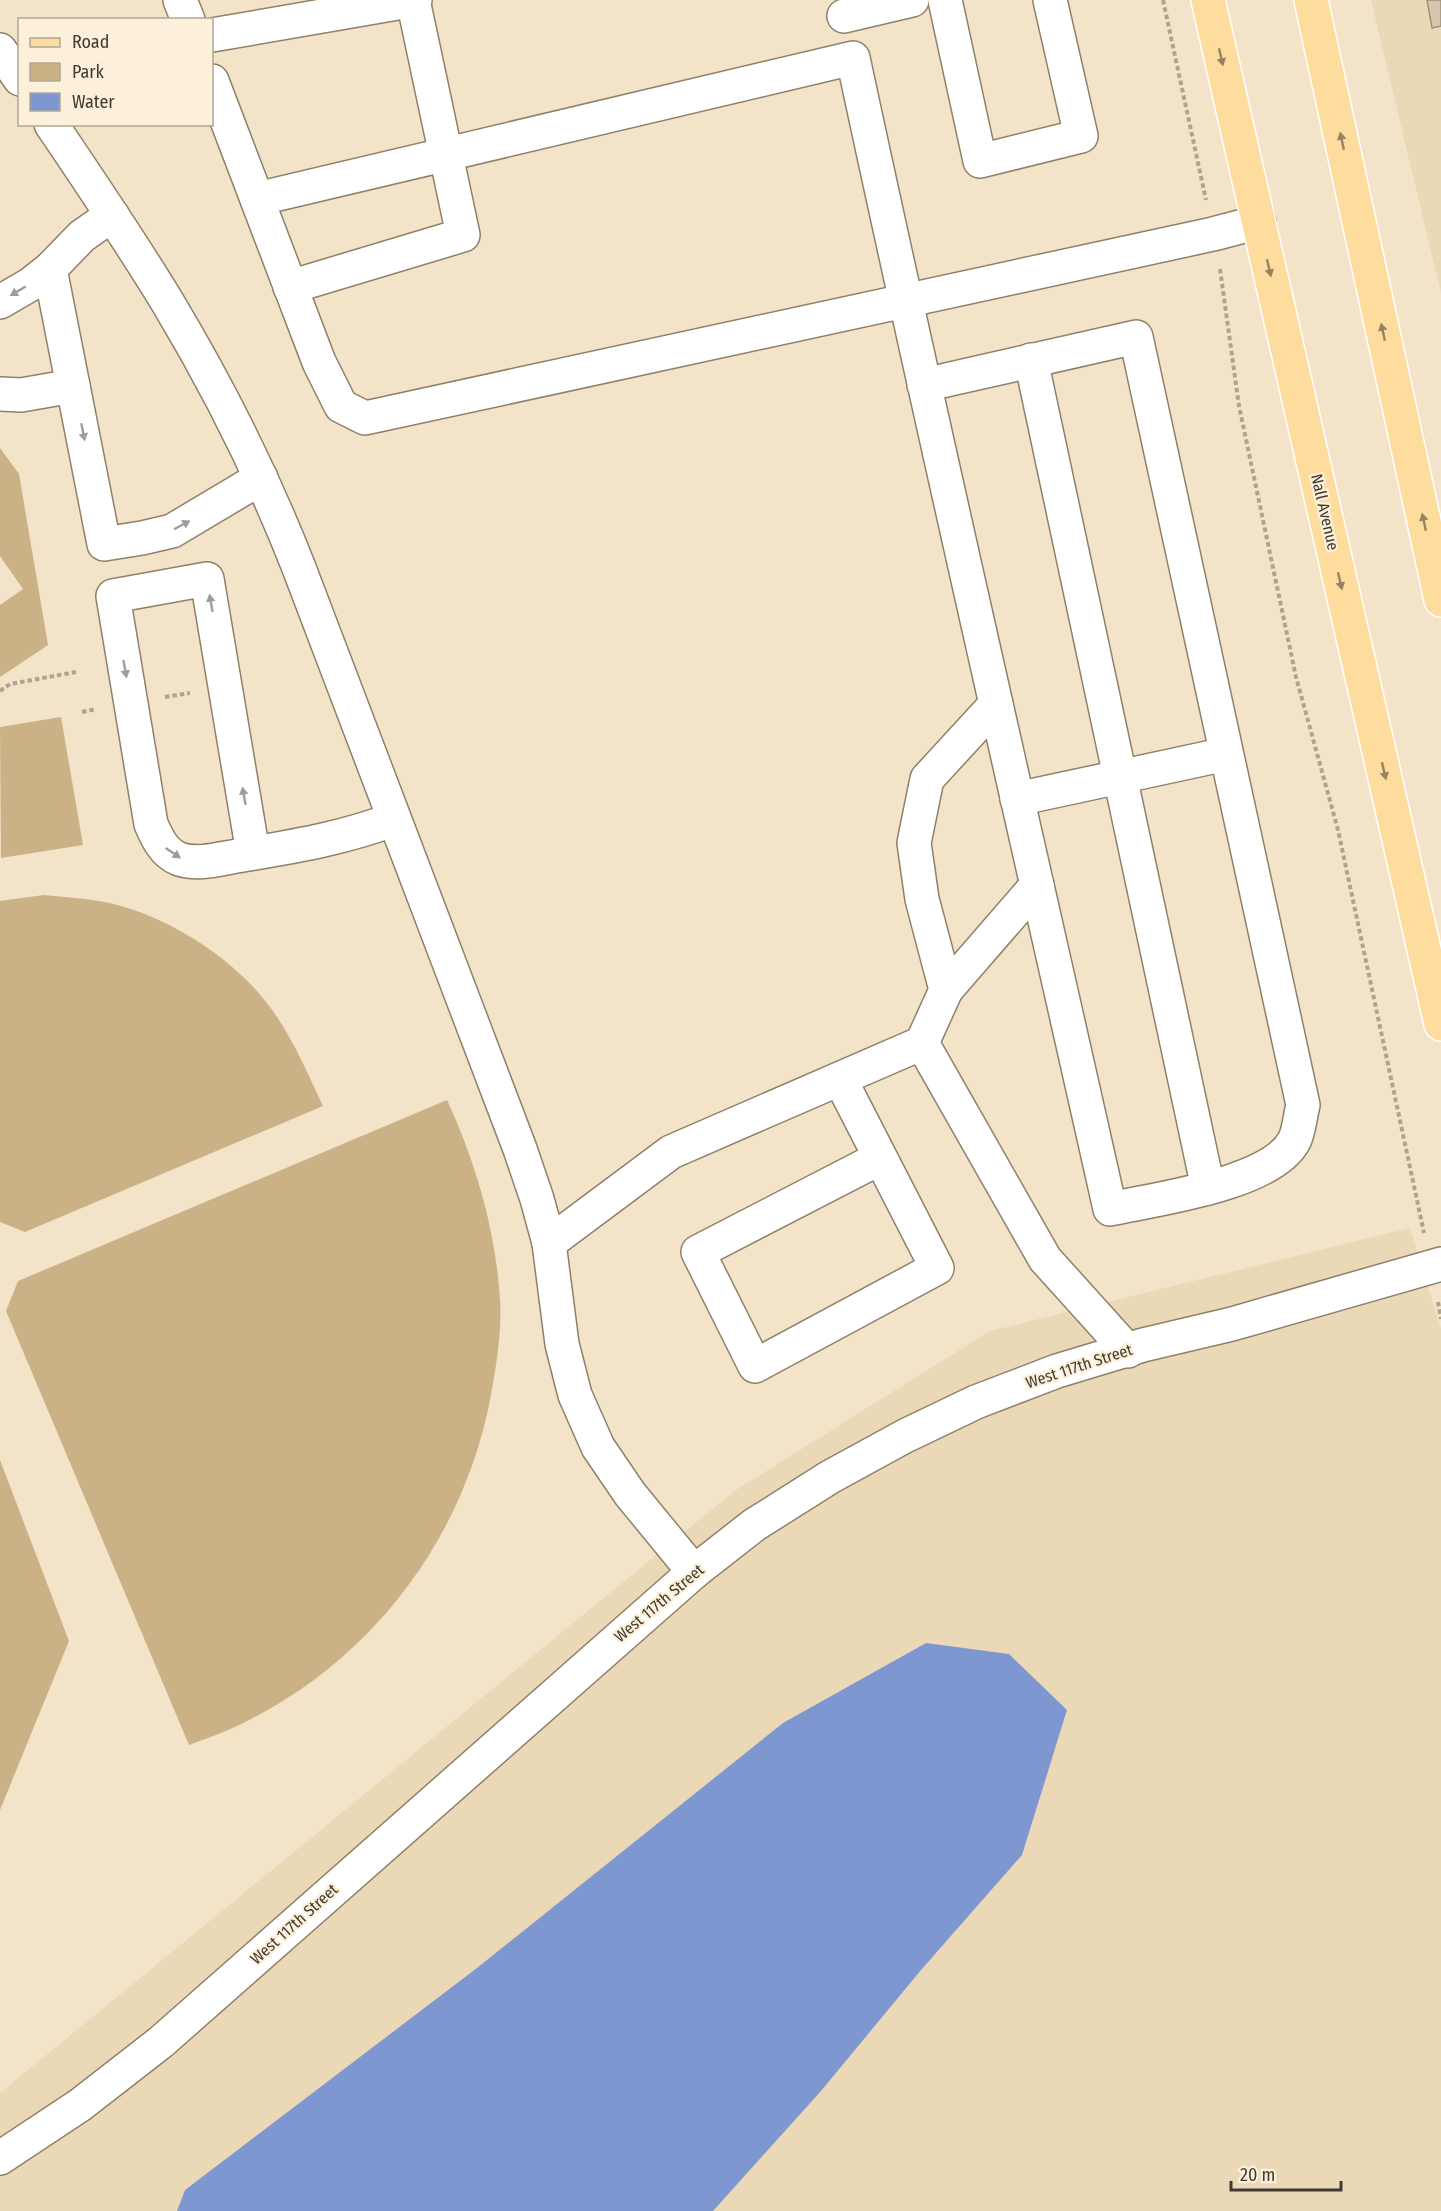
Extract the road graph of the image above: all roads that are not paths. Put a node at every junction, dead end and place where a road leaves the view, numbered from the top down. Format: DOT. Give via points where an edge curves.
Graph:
graph roads {
  1 [pos="180,0"];
  2 [pos="414,0"];
  3 [pos="912,0"];
  4 [pos="945,0"];
  5 [pos="1050,0"];
  6 [pos="1208,0"];
  7 [pos="1311,0"];
  8 [pos="842,8"];
  9 [pos="187,18"];
  10 [pos="213,35"];
  11 [pos="0,50"];
  12 [pos="853,58"];
  13 [pos="18,76"];
  14 [pos="213,84"];
  15 [pos="52,126"];
  16 [pos="446,155"];
  17 [pos="256,199"];
  18 [pos="112,215"];
  19 [pos="1259,222"];
  20 [pos="50,268"];
  21 [pos="290,287"];
  22 [pos="904,299"];
  23 [pos="0,302"];
  24 [pos="1031,360"];
  25 [pos="924,385"];
  26 [pos="73,386"];
  27 [pos="0,394"];
  28 [pos="261,478"];
  29 [pos="104,544"];
  30 [pos="113,596"];
  31 [pos="1441,600"];
  32 [pos="996,704"];
  33 [pos="1226,754"];
  34 [pos="1120,777"];
  35 [pos="1017,799"];
  36 [pos="394,819"];
  37 [pos="253,853"];
  38 [pos="1037,885"];
  39 [pos="946,990"];
  40 [pos="1441,1024"];
  41 [pos="922,1043"];
  42 [pos="840,1079"];
  43 [pos="880,1158"];
  44 [pos="1208,1188"];
  45 [pos="549,1243"];
  46 [pos="1436,1265"];
  47 [pos="1128,1351"];
  48 [pos="694,1572"];
  49 [pos="0,2158"];
  1 -- 9 [label="street"];
  2 -- 10 [label="street"];
  2 -- 16 [label="street"];
  3 -- 8 [label="street"];
  4 -- 5 [label="street" via="980,161 1081,136"];
  6 -- 19 [label="main road, Nall Avenue, one-way"];
  31 -- 7 [label="main road, one-way"];
  8 -- 12 [label="street"];
  11 -- 13 [label="street"];
  12 -- 16 [label="street"];
  12 -- 22 [label="street"];
  14 -- 17 [label="street"];
  15 -- 18 [label="street"];
  16 -- 17 [label="street"];
  16 -- 21 [label="street" via="463,236"];
  17 -- 21 [label="street"];
  18 -- 20 [label="street" via="82,236"];
  18 -- 28 [label="street" via="211,379"];
  19 -- 22 [label="street"];
  19 -- 40 [label="main road, Nall Avenue, one-way"];
  20 -- 23 [label="street, one-way"];
  20 -- 26 [label="street"];
  21 -- 22 [label="street" via="341,406 365,418"];
  22 -- 25 [label="street"];
  24 -- 25 [label="street"];
  24 -- 33 [label="street" via="1136,337"];
  24 -- 34 [label="street"];
  25 -- 32 [label="street"];
  26 -- 27 [label="street" via="21,395"];
  26 -- 29 [label="street, one-way"];
  29 -- 28 [label="street, one-way" via="172,531"];
  28 -- 36 [label="street"];
  29 -- 30 [label="street"];
  30 -- 37 [label="street, one-way" via="151,824 160,844 178,858 197,862"];
  37 -- 30 [label="street, one-way" via="207,579"];
  32 -- 35 [label="street"];
  32 -- 39 [label="street" via="927,779 914,843 922,899"];
  33 -- 34 [label="street"];
  33 -- 44 [label="street" via="1303,1106 1293,1142 1273,1163 1231,1183"];
  34 -- 35 [label="street"];
  34 -- 44 [label="street"];
  35 -- 38 [label="street"];
  36 -- 37 [label="street" via="337,838"];
  36 -- 45 [label="street" via="520,1149"];
  38 -- 39 [label="street"];
  38 -- 44 [label="street" via="1110,1209"];
  39 -- 41 [label="street"];
  41 -- 42 [label="street"];
  41 -- 47 [label="street" via="1045,1259"];
  42 -- 43 [label="street"];
  42 -- 45 [label="street" via="671,1152"];
  43 -- 43 [label="street" via="937,1268 756,1366 698,1252"];
  45 -- 48 [label="street" via="562,1344 580,1406 598,1447 630,1494"];
  46 -- 47 [label="street, West 117th Street"];
  47 -- 48 [label="street, West 117th Street" via="1057,1371 976,1402 905,1436 830,1477 754,1526"];
  48 -- 49 [label="street, West 117th Street" via="161,2042 80,2105"];
}
